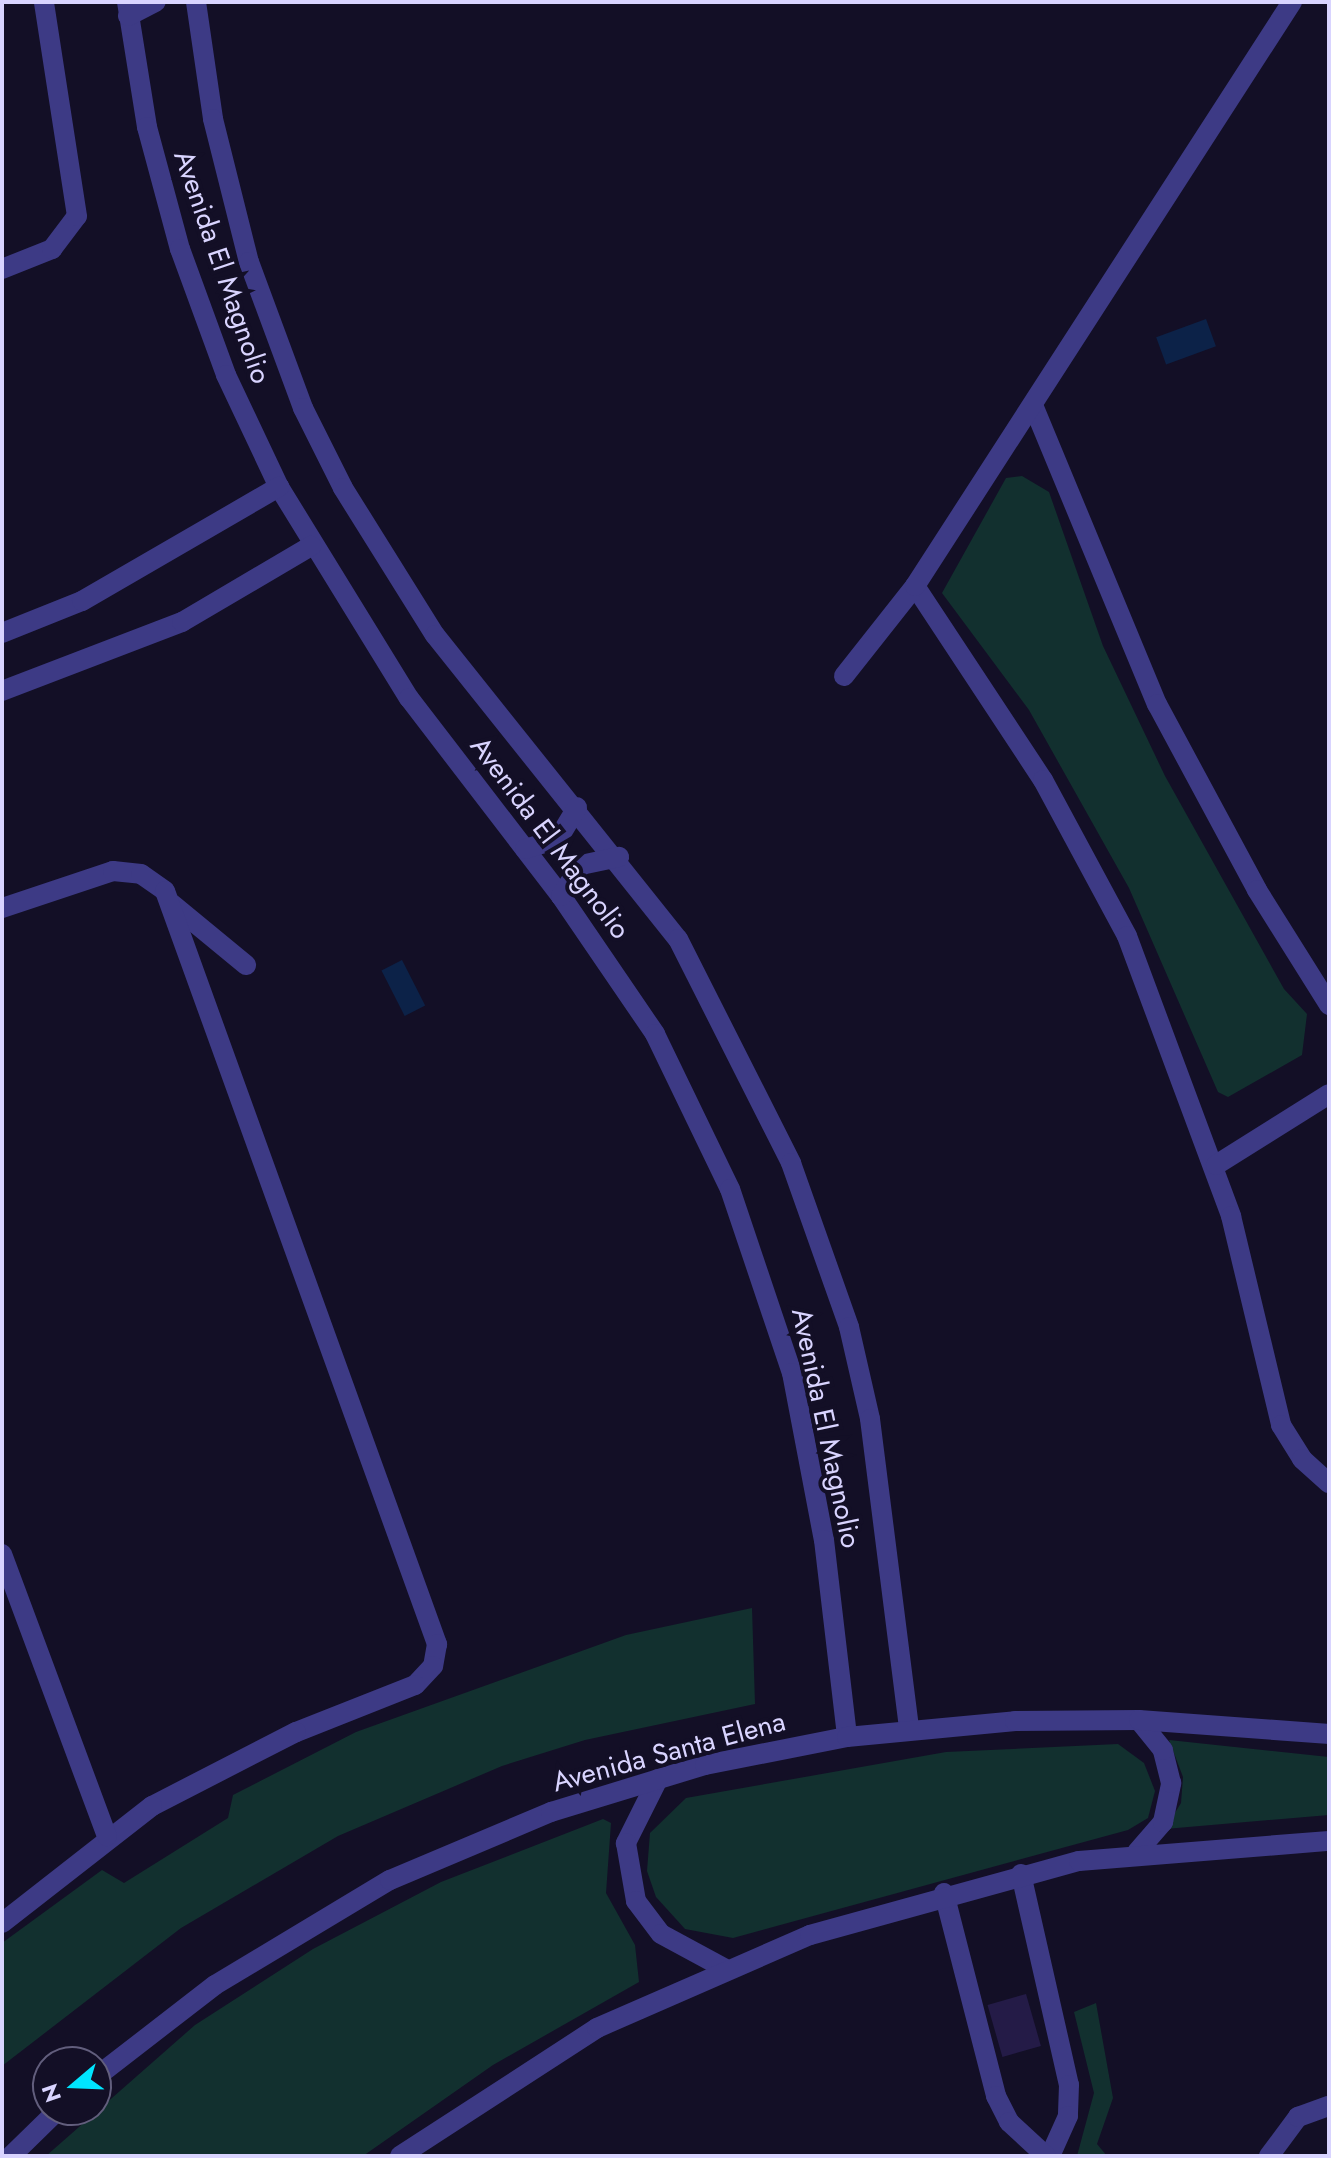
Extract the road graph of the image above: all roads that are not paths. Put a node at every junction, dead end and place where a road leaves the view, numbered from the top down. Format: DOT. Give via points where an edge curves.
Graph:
graph roads {
  1 [pos="44,2"];
  2 [pos="156,2"];
  3 [pos="1292,2"];
  4 [pos="191,4"];
  5 [pos="128,9"];
  6 [pos="2,269"];
  7 [pos="1033,405"];
  8 [pos="279,487"];
  9 [pos="311,546"];
  10 [pos="915,586"];
  11 [pos="2,633"];
  12 [pos="844,676"];
  13 [pos="2,691"];
  14 [pos="577,807"];
  15 [pos="525,849"];
  16 [pos="619,857"];
  17 [pos="561,896"];
  18 [pos="172,904"];
  19 [pos="2,908"];
  20 [pos="246,965"];
  21 [pos="1329,1005"];
  22 [pos="1329,1094"];
  23 [pos="1216,1165"];
  24 [pos="1329,1483"];
  25 [pos="2,1554"];
  26 [pos="1139,1720"];
  27 [pos="909,1729"];
  28 [pos="1329,1734"];
  29 [pos="847,1737"];
  30 [pos="658,1779"];
  31 [pos="107,1836"];
  32 [pos="1329,1841"];
  33 [pos="1137,1852"];
  34 [pos="1021,1874"];
  35 [pos="944,1893"];
  36 [pos="2,1923"];
  37 [pos="724,1968"];
  38 [pos="112,2065"];
  39 [pos="1329,2106"];
  40 [pos="42,2126"];
  41 [pos="11,2156"];
  42 [pos="400,2156"];
  43 [pos="1048,2156"];
  44 [pos="1269,2156"];
  1 -- 6 [label="street" via="77,216 52,249"];
  2 -- 5 [label="street"];
  3 -- 7 [label="street"];
  4 -- 14 [label="street, Avenida El Magnolio" via="228,187 303,408 343,488 435,635"];
  5 -- 8 [label="street, Avenida El Magnolio" via="147,127 180,249 226,375"];
  7 -- 10 [label="street"];
  7 -- 21 [label="street" via="1157,704 1257,890"];
  8 -- 9 [label="street, Avenida El Magnolio"];
  8 -- 11 [label="street" via="93,595"];
  9 -- 13 [label="street" via="171,627"];
  9 -- 15 [label="street, Avenida El Magnolio" via="409,698"];
  10 -- 12 [label="street"];
  10 -- 23 [label="street" via="1087,857 1153,997"];
  14 -- 15 [label="street" via="558,839"];
  14 -- 16 [label="street, Avenida El Magnolio"];
  15 -- 17 [label="street, Avenida El Magnolio"];
  16 -- 17 [label="street" via="581,865"];
  16 -- 27 [label="street, Avenida El Magnolio" via="728,1027 823,1244 870,1419"];
  17 -- 29 [label="street, Avenida El Magnolio" via="655,1034 754,1249 809,1456"];
  18 -- 19 [label="street" via="154,880 128,870"];
  18 -- 20 [label="street"];
  18 -- 31 [label="street" via="437,1644 433,1666 415,1685 223,1767"];
  22 -- 23 [label="street"];
  23 -- 24 [label="street" via="1281,1425 1302,1459"];
  25 -- 31 [label="street"];
  26 -- 27 [label="street, Avenida Santa Elena"];
  26 -- 28 [label="street, Avenida Santa Elena"];
  26 -- 33 [label="street" via="1163,1750 1171,1783 1163,1822"];
  27 -- 29 [label="street, Avenida Santa Elena"];
  29 -- 30 [label="street, Avenida Santa Elena"];
  30 -- 37 [label="street" via="630,1829 629,1881 661,1934"];
  30 -- 38 [label="street, Avenida Santa Elena" via="551,1812 390,1880 215,1985"];
  31 -- 36 [label="street"];
  32 -- 33 [label="street"];
  33 -- 34 [label="street"];
  34 -- 35 [label="street"];
  34 -- 43 [label="street" via="1069,2085 1068,2116"];
  35 -- 37 [label="street"];
  35 -- 43 [label="street" via="996,2096 1009,2122"];
  37 -- 42 [label="street" via="584,2035"];
  39 -- 44 [label="street" via="1298,2117"];
  40 -- 41 [label="street"];
}
